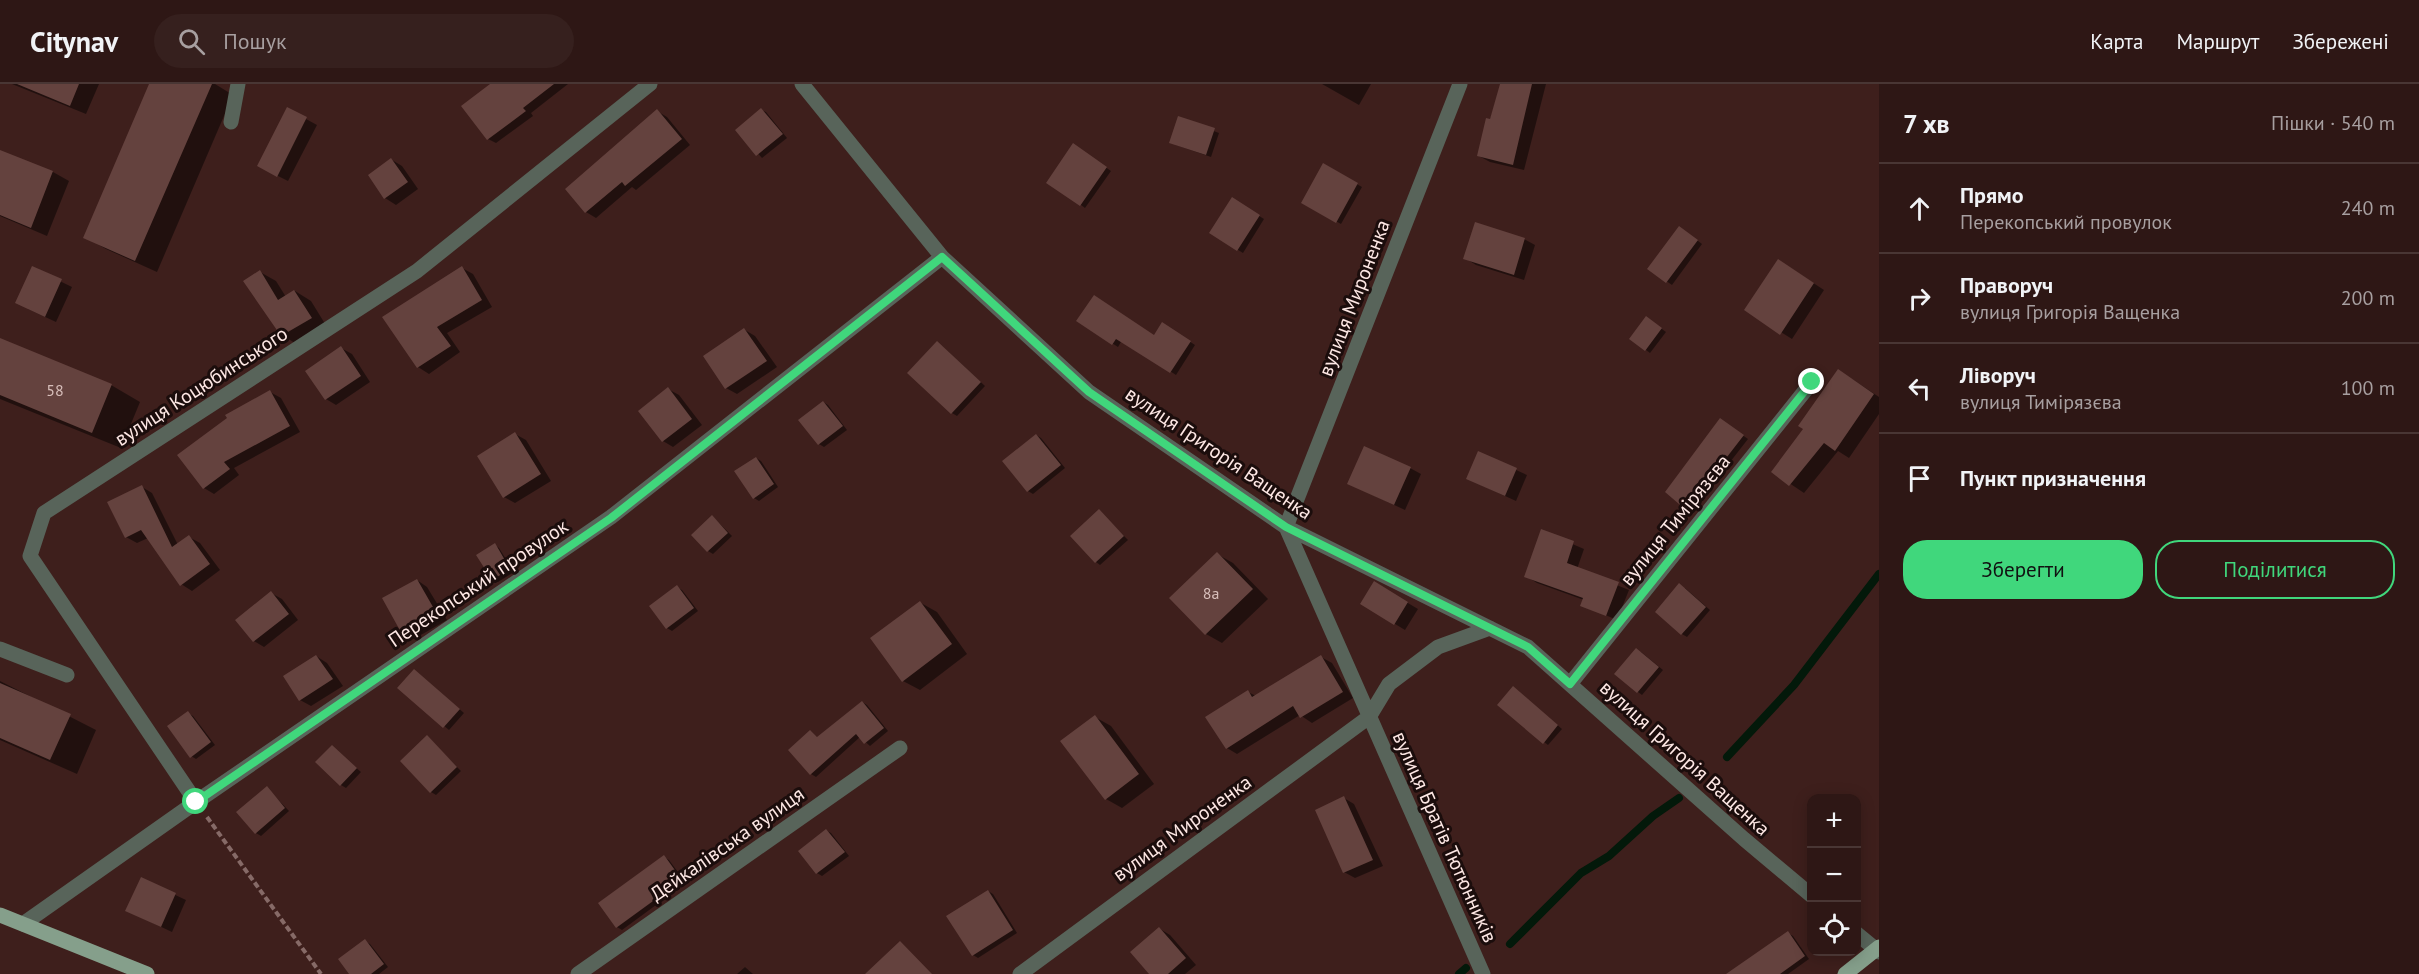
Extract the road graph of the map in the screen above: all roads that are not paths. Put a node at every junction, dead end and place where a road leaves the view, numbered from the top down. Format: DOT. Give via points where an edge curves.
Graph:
graph roads {
  1 [pos="238,84"];
  2 [pos="650,84"];
  3 [pos="802,84"];
  4 [pos="1460,84"];
  5 [pos="231,122"];
  6 [pos="942,257"];
  7 [pos="1812,382"];
  8 [pos="1286,527"];
  9 [pos="1490,628"];
  10 [pos="0,649"];
  11 [pos="67,675"];
  12 [pos="1570,684"];
  13 [pos="1369,717"];
  14 [pos="900,748"];
  15 [pos="196,802"];
  16 [pos="1807,892"];
  17 [pos="0,915"];
  18 [pos="23,924"];
  19 [pos="1861,936"];
  20 [pos="1878,950"];
  21 [pos="147,974"];
  22 [pos="578,974"];
  23 [pos="1020,974"];
  24 [pos="1482,974"];
  25 [pos="1845,974"];
  1 -- 5 [label="street"];
  2 -- 15 [label="street, вулиця Коцюбинського" via="417,270 44,513 30,556"];
  3 -- 6 [label="street, вулиця Григорія Ващенка"];
  4 -- 8 [label="street, вулиця Мироненка"];
  6 -- 8 [label="street, вулиця Григорія Ващенка" via="1089,392"];
  6 -- 15 [label="street, Перекопський провулок" via="611,518"];
  7 -- 12 [label="street, вулиця Тимірязєва"];
  8 -- 9 [label="street, вулиця Григорія Ващенка"];
  8 -- 13 [label="street, вулиця Братів Тютюнників"];
  9 -- 12 [label="street, вулиця Григорія Ващенка" via="1528,647"];
  9 -- 13 [label="street" via="1438,647 1389,684"];
  10 -- 11 [label="street"];
  12 -- 16 [label="street, вулиця Григорія Ващенка"];
  13 -- 23 [label="street, вулиця Мироненка"];
  13 -- 24 [label="street, вулиця Братів Тютюнників"];
  14 -- 22 [label="street, Дейкалівська вулиця"];
  15 -- 18 [label="street, Перекопський провулок"];
  17 -- 18 [label="main road"];
  18 -- 21 [label="main road"];
  19 -- 20 [label="street"];
  20 -- 25 [label="main road"];
}
